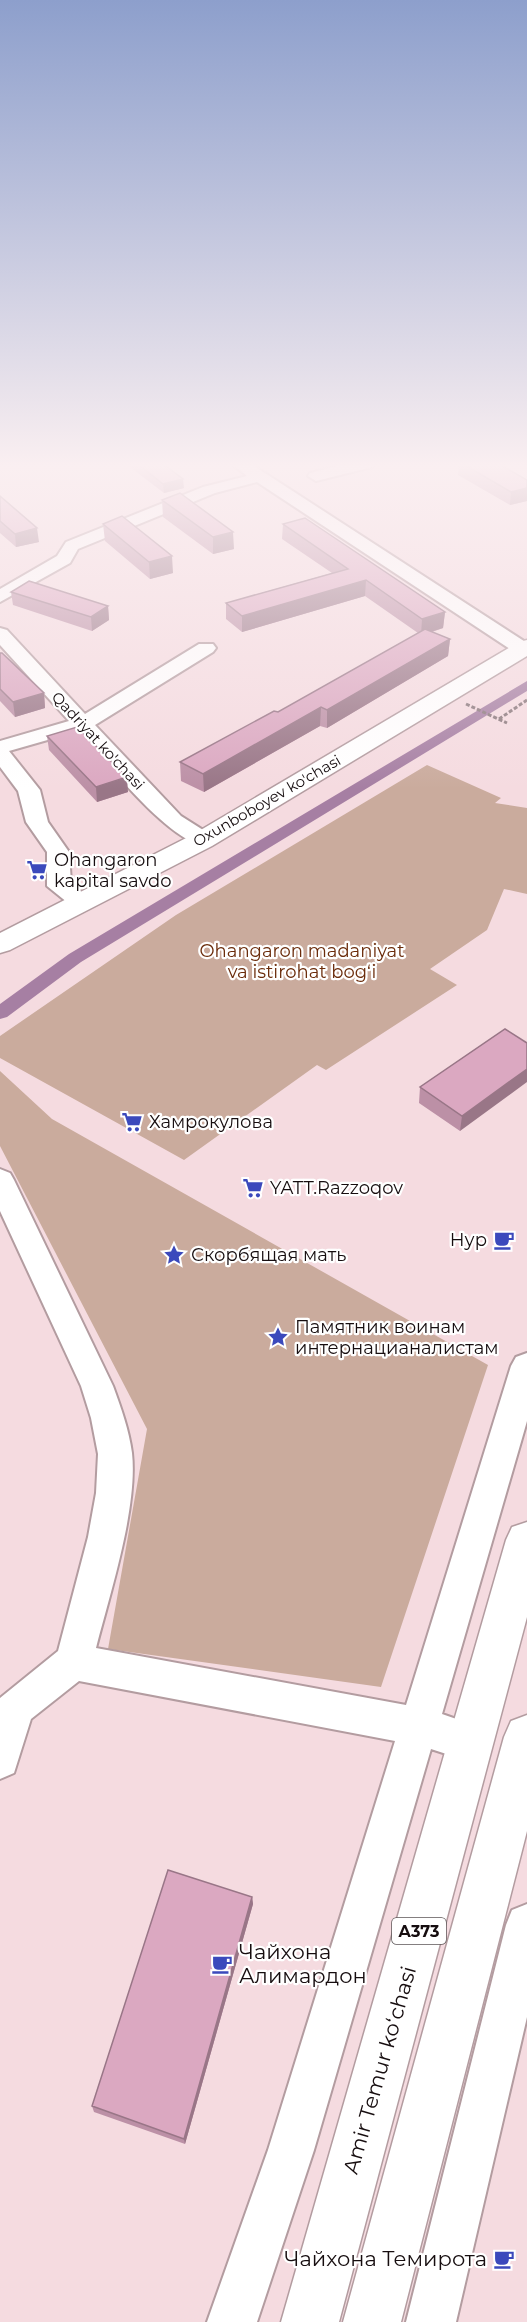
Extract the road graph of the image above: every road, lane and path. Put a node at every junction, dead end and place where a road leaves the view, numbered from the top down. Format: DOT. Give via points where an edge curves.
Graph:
graph roads {
  1 [pos="41,572"];
  2 [pos="408,572"];
  3 [pos="0,597"];
  4 [pos="0,634"];
  5 [pos="206,648"];
  6 [pos="525,648"];
  7 [pos="527,700"];
  8 [pos="468,705"];
  9 [pos="497,718"];
  10 [pos="507,723"];
  11 [pos="82,724"];
  12 [pos="0,747"];
  13 [pos="0,753"];
  14 [pos="202,840"];
  15 [pos="81,902"];
  16 [pos="0,944"];
  17 [pos="0,1179"];
  18 [pos="527,1366"];
  19 [pos="527,1540"];
  20 [pos="74,1662"];
  21 [pos="418,1726"];
  22 [pos="471,1743"];
  23 [pos="525,1754"];
  24 [pos="0,1759"];
  25 [pos="527,1925"];
  26 [pos="232,2322"];
  27 [pos="310,2322"];
  28 [pos="372,2322"];
  29 [pos="431,2322"];
  1 -- 3 [label="street"];
  2 -- 6 [label="street"];
  4 -- 11 [label="street, Qadriyat ko'chasi"];
  5 -- 11 [label="street"];
  6 -- 14 [label="main road, Oxunboboyev ko'chasi"];
  7 -- 9 [label="path"];
  8 -- 9 [label="path"];
  9 -- 10 [label="path"];
  11 -- 12 [label="street"];
  11 -- 14 [label="street, Qadriyat ko'chasi" via="173,822"];
  13 -- 15 [label="street" via="29,790 37,822 58,852 60,886"];
  14 -- 15 [label="main road, Oxunboboyev ko'chasi"];
  15 -- 16 [label="main road, Oxunboboyev ko'chasi"];
  17 -- 20 [label="street" via="97,1386 115,1454 106,1537"];
  18 -- 21 [label="street"];
  19 -- 22 [label="main road, Amir Temur koʻchasi / A373"];
  20 -- 21 [label="street"];
  20 -- 24 [label="street" via="15,1708"];
  21 -- 22 [label="street"];
  21 -- 26 [label="street" via="291,2150"];
  22 -- 23 [label="main road"];
  22 -- 27 [label="main road, Amir Temur koʻchasi / A373"];
  23 -- 28 [label="main road, A373"];
  25 -- 29 [label="street"];
}
